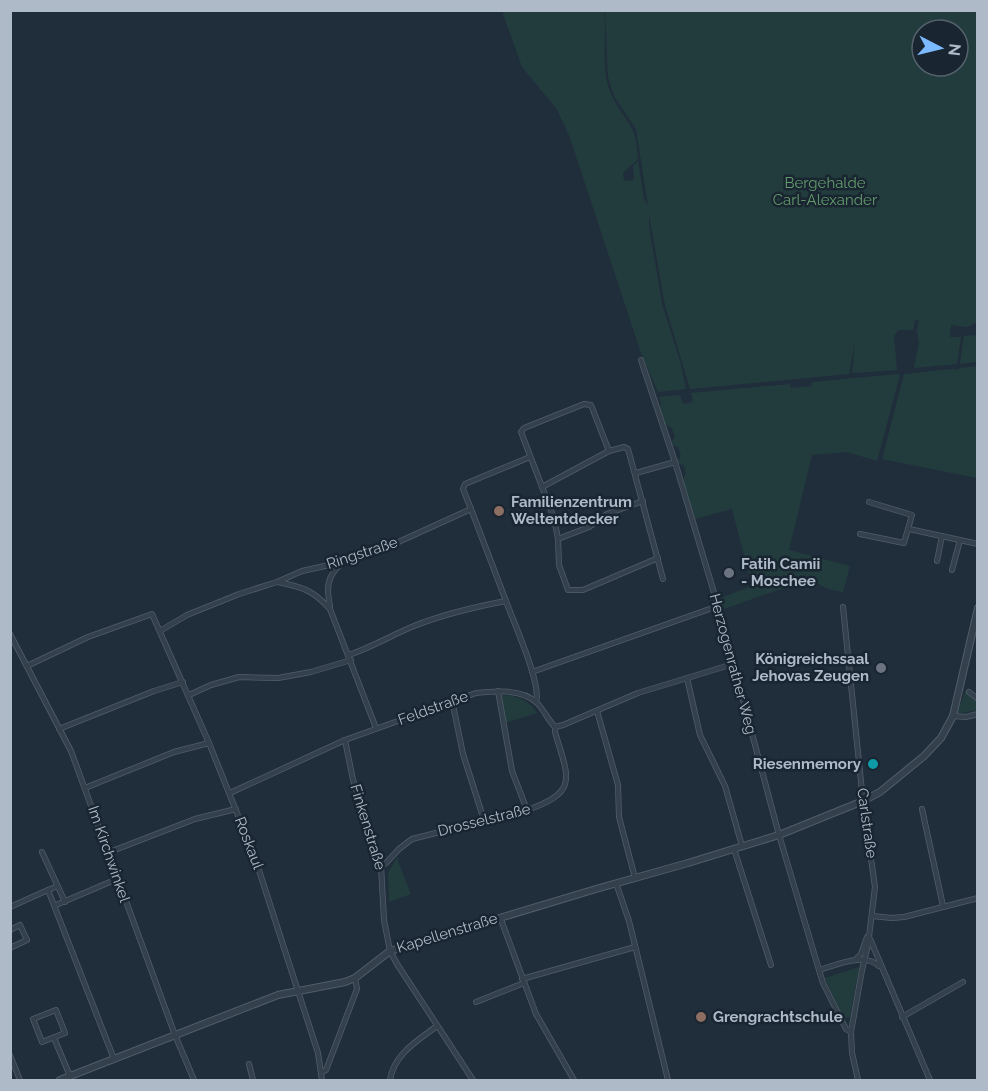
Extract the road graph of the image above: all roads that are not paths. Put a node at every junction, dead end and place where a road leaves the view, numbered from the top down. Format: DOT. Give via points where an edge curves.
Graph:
graph roads {
  1 [pos="641,360"];
  2 [pos="609,451"];
  3 [pos="530,457"];
  4 [pos="675,462"];
  5 [pos="636,473"];
  6 [pos="542,487"];
  7 [pos="643,501"];
  8 [pos="869,502"];
  9 [pos="471,509"];
  10 [pos="909,529"];
  11 [pos="860,534"];
  12 [pos="942,536"];
  13 [pos="558,539"];
  14 [pos="960,540"];
  15 [pos="978,544"];
  16 [pos="658,558"];
  17 [pos="937,561"];
  18 [pos="343,562"];
  19 [pos="952,570"];
  20 [pos="663,579"];
  21 [pos="277,582"];
  22 [pos="506,601"];
  23 [pos="718,606"];
  24 [pos="843,607"];
  25 [pos="978,608"];
  26 [pos="330,609"];
  27 [pos="160,631"];
  28 [pos="10,634"];
  29 [pos="350,657"];
  30 [pos="733,664"];
  31 [pos="27,666"];
  32 [pos="532,672"];
  33 [pos="687,678"];
  34 [pos="183,682"];
  35 [pos="498,691"];
  36 [pos="969,692"];
  37 [pos="189,695"];
  38 [pos="978,699"];
  39 [pos="452,700"];
  40 [pos="536,702"];
  41 [pos="597,711"];
  42 [pos="978,714"];
  43 [pos="953,716"];
  44 [pos="555,726"];
  45 [pos="376,728"];
  46 [pos="59,729"];
  47 [pos="345,740"];
  48 [pos="209,743"];
  49 [pos="85,788"];
  50 [pos="230,793"];
  51 [pos="863,801"];
  52 [pos="922,808"];
  53 [pos="236,809"];
  54 [pos="527,810"];
  55 [pos="484,820"];
  56 [pos="779,835"];
  57 [pos="742,846"];
  58 [pos="734,849"];
  59 [pos="42,852"];
  60 [pos="107,853"];
  61 [pos="381,866"];
  62 [pos="635,878"];
  63 [pos="117,879"];
  64 [pos="616,883"];
  65 [pos="58,886"];
  66 [pos="48,890"];
  67 [pos="978,898"];
  68 [pos="65,902"];
  69 [pos="56,905"];
  70 [pos="943,906"];
  71 [pos="10,907"];
  72 [pos="872,916"];
  73 [pos="500,917"];
  74 [pos="11,930"];
  75 [pos="869,932"];
  76 [pos="636,947"];
  77 [pos="10,948"];
  78 [pos="390,951"];
  79 [pos="855,960"];
  80 [pos="864,961"];
  81 [pos="771,965"];
  82 [pos="819,970"];
  83 [pos="883,972"];
  84 [pos="355,978"];
  85 [pos="523,981"];
  86 [pos="963,982"];
  87 [pos="297,990"];
  88 [pos="476,1002"];
  89 [pos="902,1017"];
  90 [pos="437,1026"];
  91 [pos="851,1032"];
  92 [pos="175,1035"];
  93 [pos="54,1038"];
  94 [pos="10,1055"];
  95 [pos="114,1059"];
  96 [pos="249,1064"];
  97 [pos="322,1072"];
  98 [pos="70,1076"];
  99 [pos="20,1080"];
  100 [pos="60,1080"];
  101 [pos="194,1080"];
  102 [pos="253,1080"];
  103 [pos="322,1080"];
  104 [pos="390,1080"];
  105 [pos="473,1080"];
  106 [pos="574,1080"];
  107 [pos="668,1080"];
  108 [pos="858,1080"];
  109 [pos="930,1080"];
  1 -- 4 [label="street, Herzogenrather Weg"];
  2 -- 3 [label="street" via="591,405 584,404 524,428 521,432"];
  2 -- 5 [label="street" via="624,447 628,450"];
  2 -- 6 [label="street"];
  3 -- 6 [label="street"];
  3 -- 9 [label="street" via="465,484 463,489"];
  4 -- 5 [label="street"];
  4 -- 23 [label="street, Herzogenrather Weg"];
  5 -- 7 [label="street"];
  6 -- 13 [label="street"];
  7 -- 13 [label="street"];
  7 -- 16 [label="street"];
  8 -- 10 [label="street" via="912,515"];
  9 -- 18 [label="street, Ringstraße" via="383,549"];
  9 -- 22 [label="street"];
  10 -- 11 [label="street" via="904,543"];
  10 -- 12 [label="street"];
  12 -- 14 [label="street"];
  12 -- 17 [label="street"];
  13 -- 16 [label="street" via="559,565 568,590 582,590"];
  14 -- 15 [label="street"];
  14 -- 19 [label="street"];
  16 -- 20 [label="street"];
  18 -- 21 [label="street, Ringstraße" via="302,571"];
  18 -- 26 [label="street" via="331,574 328,584"];
  21 -- 26 [label="street" via="309,590"];
  21 -- 27 [label="street, Ringstraße" via="187,615"];
  22 -- 29 [label="street" via="444,615"];
  22 -- 32 [label="street"];
  23 -- 30 [label="street, Herzogenrather Weg"];
  23 -- 32 [label="street"];
  24 -- 51 [label="street, Carlstraße"];
  25 -- 43 [label="street, Kapellenstraße"];
  26 -- 29 [label="street"];
  27 -- 31 [label="street, Roskaul" via="152,614 88,637"];
  27 -- 34 [label="street, Roskaul"];
  28 -- 31 [label="street, Im Kirchwinkel"];
  29 -- 37 [label="street" via="311,672 278,678 239,676"];
  29 -- 45 [label="street"];
  30 -- 33 [label="street"];
  30 -- 56 [label="street, Herzogenrather Weg"];
  31 -- 46 [label="street, Im Kirchwinkel"];
  32 -- 40 [label="street"];
  33 -- 41 [label="street"];
  33 -- 57 [label="street" via="700,735 725,786"];
  34 -- 37 [label="street, Roskaul"];
  34 -- 46 [label="street"];
  35 -- 39 [label="street, Feldstraße"];
  35 -- 40 [label="street, Feldstraße" via="523,695"];
  35 -- 54 [label="street" via="512,771"];
  36 -- 38 [label="street"];
  37 -- 48 [label="street, Roskaul"];
  39 -- 45 [label="street, Feldstraße"];
  39 -- 55 [label="street" via="463,754"];
  40 -- 44 [label="street"];
  41 -- 44 [label="street"];
  41 -- 62 [label="street" via="618,785 619,817"];
  42 -- 43 [label="street"];
  43 -- 51 [label="street, Kapellenstraße" via="941,738 924,756 894,782"];
  44 -- 54 [label="street, Drosselstraße" via="566,783 561,794"];
  45 -- 47 [label="street, Feldstraße"];
  46 -- 49 [label="street, Im Kirchwinkel"];
  47 -- 50 [label="street, Feldstraße"];
  47 -- 61 [label="street, Finkenstraße"];
  48 -- 49 [label="street" via="174,752"];
  48 -- 50 [label="street, Roskaul"];
  49 -- 60 [label="street, Im Kirchwinkel"];
  50 -- 53 [label="street, Roskaul"];
  51 -- 56 [label="street, Kapellenstraße"];
  51 -- 72 [label="street, Carlstraße" via="875,887"];
  52 -- 70 [label="street"];
  53 -- 60 [label="street" via="195,819"];
  53 -- 87 [label="street, Roskaul"];
  54 -- 55 [label="street, Drosselstraße"];
  55 -- 61 [label="street, Drosselstraße" via="412,839"];
  56 -- 57 [label="street, Kapellenstraße"];
  56 -- 82 [label="street, Herzogenrather Weg"];
  57 -- 58 [label="street, Kapellenstraße"];
  58 -- 62 [label="street, Kapellenstraße"];
  58 -- 81 [label="street"];
  59 -- 65 [label="street"];
  60 -- 63 [label="street, Im Kirchwinkel"];
  61 -- 78 [label="street, Finkenstraße"];
  62 -- 64 [label="street, Kapellenstraße"];
  63 -- 68 [label="street"];
  63 -- 92 [label="street, Im Kirchwinkel"];
  64 -- 73 [label="street, Kapellenstraße"];
  64 -- 76 [label="street"];
  65 -- 66 [label="street"];
  65 -- 68 [label="street"];
  66 -- 69 [label="street"];
  66 -- 71 [label="street"];
  67 -- 70 [label="street"];
  68 -- 69 [label="street"];
  69 -- 95 [label="street"];
  70 -- 72 [label="street" via="904,917"];
  72 -- 75 [label="street, Carlstraße"];
  73 -- 78 [label="street, Kapellenstraße"];
  73 -- 85 [label="street"];
  74 -- 77 [label="street" via="20,926 27,940"];
  75 -- 79 [label="street, Carlstraße"];
  75 -- 80 [label="street, Carlstraße"];
  75 -- 83 [label="street"];
  76 -- 85 [label="street"];
  76 -- 107 [label="street"];
  78 -- 84 [label="street, Kapellenstraße"];
  78 -- 90 [label="street"];
  79 -- 80 [label="street"];
  79 -- 82 [label="street"];
  80 -- 83 [label="street" via="876,963"];
  80 -- 91 [label="street, Carlstraße"];
  82 -- 91 [label="street, Herzogenrather Weg" via="846,1029"];
  83 -- 89 [label="street"];
  84 -- 87 [label="street, Kapellenstraße"];
  84 -- 97 [label="street" via="357,989"];
  85 -- 88 [label="street"];
  85 -- 106 [label="street" via="536,1014"];
  86 -- 89 [label="street"];
  87 -- 92 [label="street, Kapellenstraße"];
  87 -- 97 [label="street, Roskaul"];
  89 -- 109 [label="street"];
  90 -- 104 [label="street" via="398,1058"];
  90 -- 105 [label="street"];
  91 -- 108 [label="street, Carlstraße"];
  92 -- 95 [label="street, Kapellenstraße"];
  92 -- 101 [label="street, Im Kirchwinkel"];
  93 -- 93 [label="street" via="42,1042 33,1019 56,1010 65,1033"];
  93 -- 98 [label="street"];
  94 -- 99 [label="street"];
  95 -- 98 [label="street, Kapellenstraße"];
  96 -- 102 [label="street"];
  97 -- 103 [label="street, Roskaul"];
  98 -- 100 [label="street, Kapellenstraße"];
}
